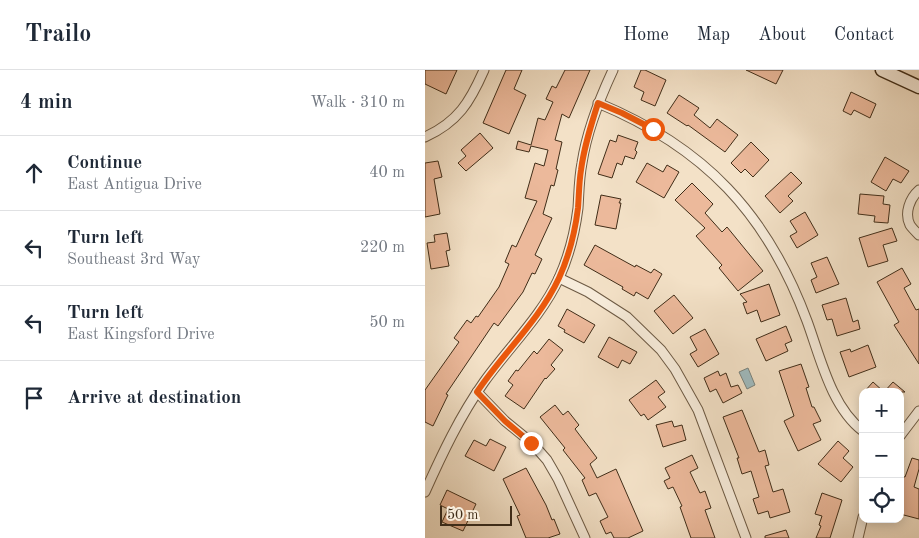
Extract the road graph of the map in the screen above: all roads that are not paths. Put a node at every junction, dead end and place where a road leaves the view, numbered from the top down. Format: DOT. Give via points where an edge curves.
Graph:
graph roads {
  1 [pos="484,70"];
  2 [pos="613,70"];
  3 [pos="882,70"];
  4 [pos="919,87"];
  5 [pos="598,103"];
  6 [pos="425,137"];
  7 [pos="919,190"];
  8 [pos="919,235"];
  9 [pos="559,278"];
  10 [pos="477,392"];
  11 [pos="919,411"];
  12 [pos="859,427"];
  13 [pos="902,433"];
  14 [pos="425,492"];
  15 [pos="862,523"];
  16 [pos="585,538"];
  17 [pos="745,538"];
  18 [pos="858,538"];
  1 -- 6 [label="street" via="466,107 453,120"];
  2 -- 5 [label="street"];
  3 -- 4 [label="main road"];
  5 -- 9 [label="street" via="582,161 574,232"];
  5 -- 12 [label="street" via="673,141 709,170 742,204 769,241 793,285 838,401"];
  7 -- 8 [label="street" via="907,210 910,225"];
  9 -- 10 [label="street" via="541,310"];
  9 -- 17 [label="street" via="588,292 627,318 675,369 697,410"];
  10 -- 14 [label="street" via="448,442"];
  10 -- 16 [label="street" via="547,460"];
  11 -- 13 [label="street"];
  15 -- 18 [label="street"];
}
